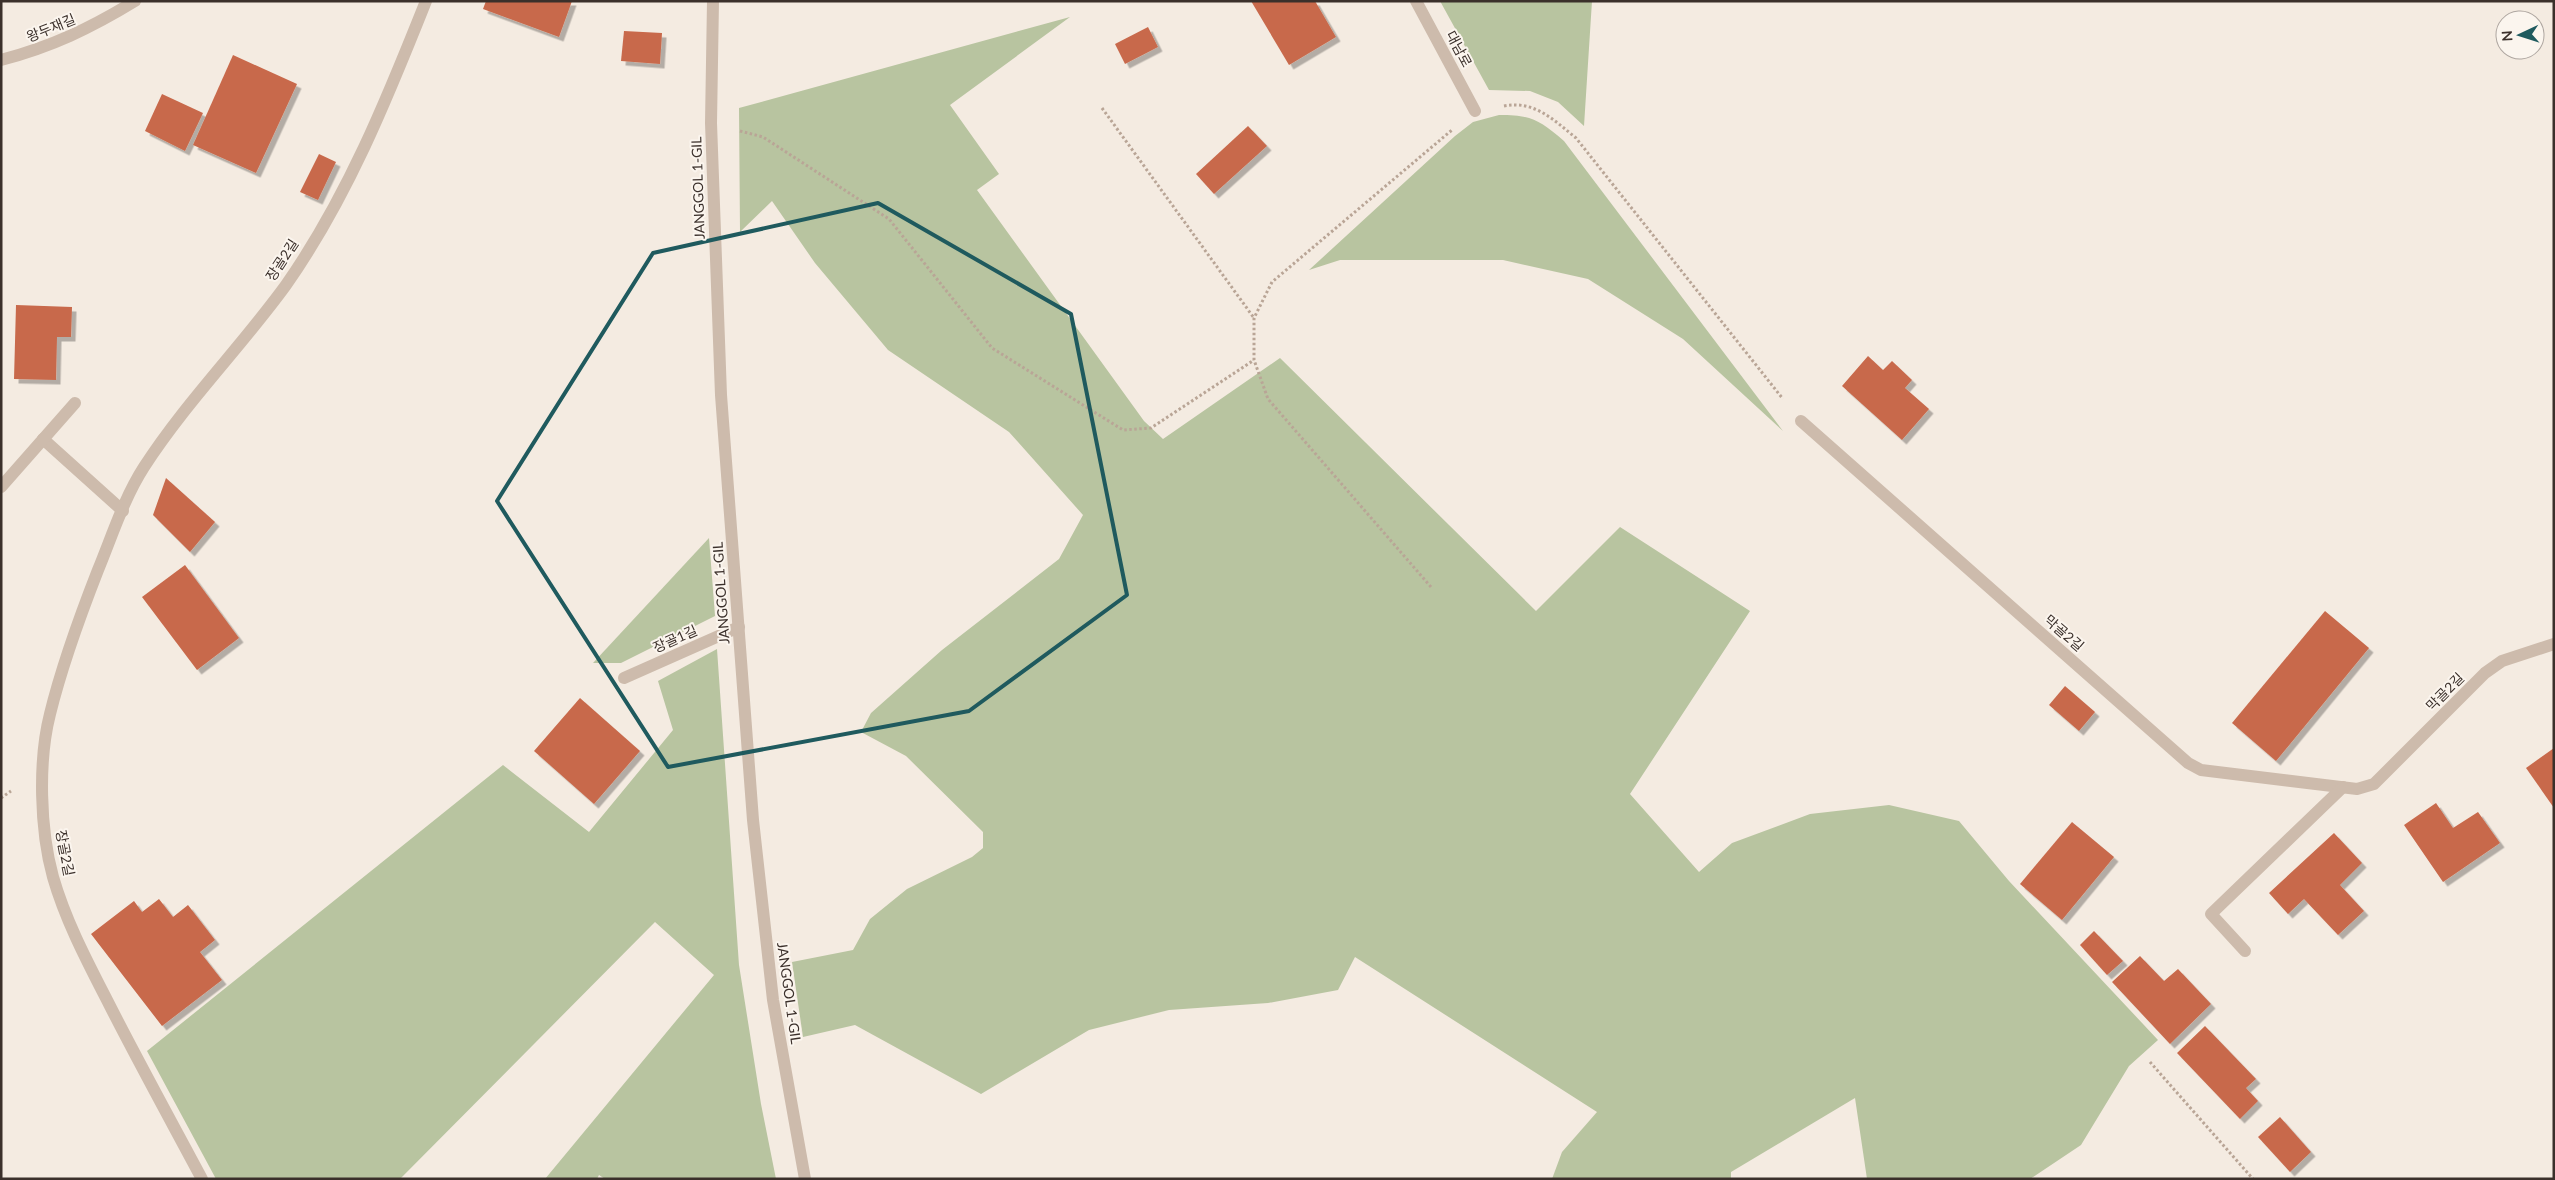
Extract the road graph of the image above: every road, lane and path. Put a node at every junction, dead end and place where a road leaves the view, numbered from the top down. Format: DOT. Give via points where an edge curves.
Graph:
graph roads {
  1 [pos="135,1"];
  2 [pos="426,1"];
  3 [pos="712,1"];
  4 [pos="1416,1"];
  5 [pos="1,60"];
  6 [pos="1102,108"];
  7 [pos="1475,110"];
  8 [pos="711,123"];
  9 [pos="1254,318"];
  10 [pos="1254,360"];
  11 [pos="75,403"];
  12 [pos="1801,421"];
  13 [pos="43,439"];
  14 [pos="1,487"];
  15 [pos="123,511"];
  16 [pos="1431,587"];
  17 [pos="739,627"];
  18 [pos="2554,644"];
  19 [pos="624,678"];
  20 [pos="2343,787"];
  21 [pos="2244,951"];
  22 [pos="2150,1062"];
  23 [pos="202,1179"];
  24 [pos="805,1179"];
  25 [pos="2253,1179"];
  1 -- 5 [label="street, 왕두재길" via="93,27 39,50"];
  2 -- 15 [label="street, 장골2길" via="383,110 340,196 286,284 143,469"];
  3 -- 8 [label="street, JANGGOL 1-GIL"];
  4 -- 7 [label="street, 대남로"];
  6 -- 9 [label="path"];
  7 -- 9 [label="path" via="1272,282"];
  7 -- 12 [label="path" via="1510,104 1544,111 1576,138"];
  8 -- 10 [label="path" via="763,137 889,219 992,348 1124,430 1151,428"];
  8 -- 17 [label="street, JANGGOL 1-GIL" via="721,395"];
  9 -- 10 [label="path"];
  10 -- 16 [label="path" via="1268,399"];
  11 -- 13 [label="street"];
  12 -- 20 [label="street, 막골2길" via="2188,763 2201,770"];
  13 -- 14 [label="street"];
  13 -- 15 [label="street"];
  15 -- 23 [label="street, 장골2길" via="81,614 49,716 43,770 44,823 52,875 72,932"];
  17 -- 19 [label="street, 장골1길"];
  17 -- 24 [label="street, JANGGOL 1-GIL" via="753,820 773,1000"];
  18 -- 20 [label="street, 막골2길" via="2502,662 2485,673 2374,784 2357,789"];
  20 -- 21 [label="street" via="2211,914"];
  22 -- 25 [label="path"];
}
